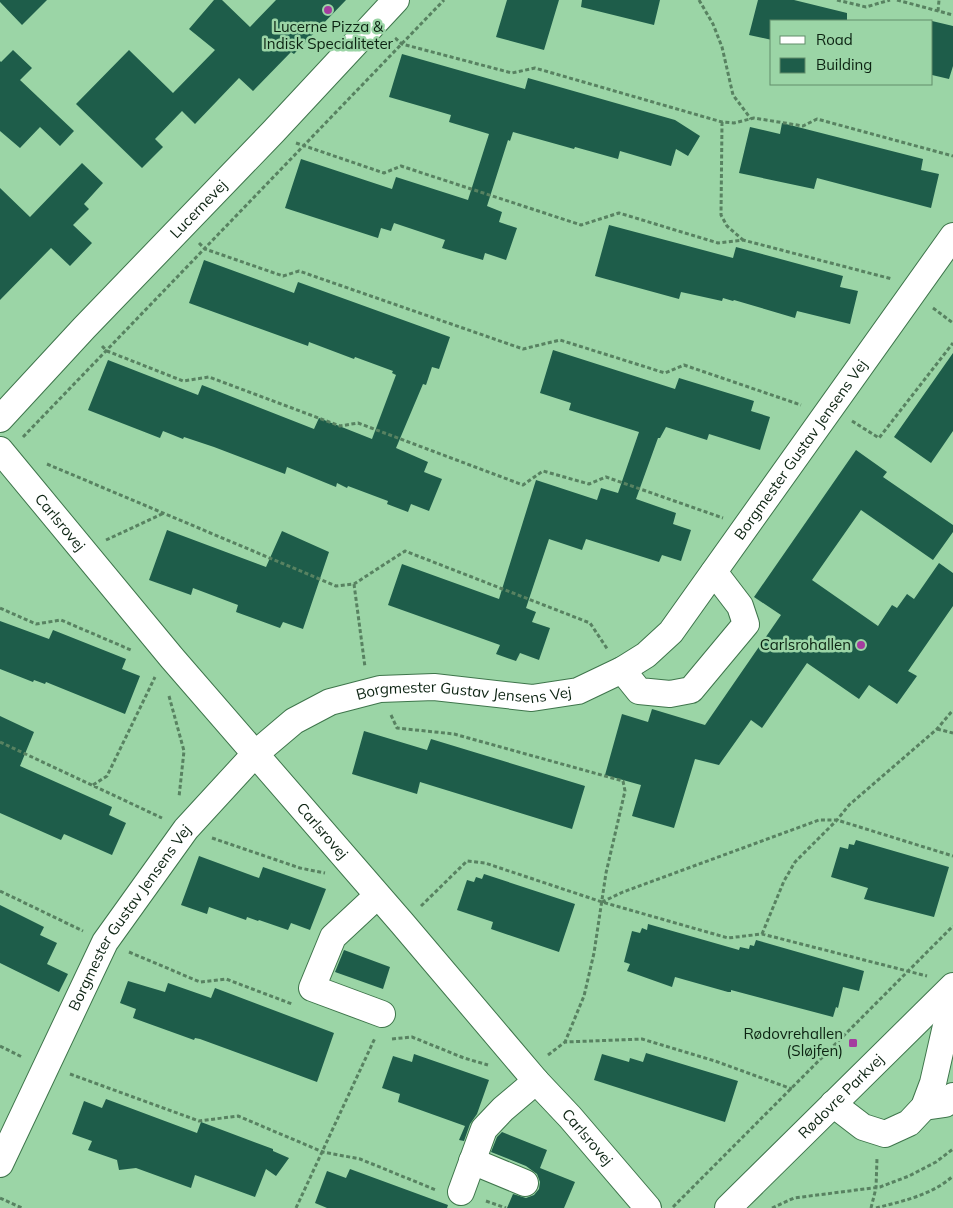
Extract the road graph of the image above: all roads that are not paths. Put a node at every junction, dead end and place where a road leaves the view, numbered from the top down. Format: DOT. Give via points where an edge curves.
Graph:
graph roads {
  1 [pos="396,0"];
  2 [pos="953,236"];
  3 [pos="0,419"];
  4 [pos="5,456"];
  5 [pos="714,572"];
  6 [pos="622,670"];
  7 [pos="255,754"];
  8 [pos="377,896"];
  9 [pos="947,986"];
  10 [pos="382,1014"];
  11 [pos="532,1076"];
  12 [pos="953,1096"];
  13 [pos="833,1104"];
  14 [pos="924,1107"];
  15 [pos="472,1161"];
  16 [pos="0,1164"];
  17 [pos="525,1183"];
  18 [pos="460,1192"];
  19 [pos="648,1208"];
  20 [pos="728,1208"];
  1 -- 3 [label="street, Lucernevej"];
  2 -- 5 [label="street, Borgmester Gustav Jensens Vej"];
  4 -- 7 [label="street, Carlsrovej"];
  5 -- 6 [label="street, Borgmester Gustav Jensens Vej" via="671,632 646,655"];
  5 -- 6 [label="street" via="740,606 746,624 691,690 670,694 639,692"];
  6 -- 7 [label="street, Borgmester Gustav Jensens Vej" via="578,691 532,698 434,687 374,691 330,702 294,722"];
  7 -- 8 [label="street, Carlsrovej"];
  7 -- 16 [label="street, Borgmester Gustav Jensens Vej" via="181,827 105,942"];
  8 -- 10 [label="street" via="333,937 312,988"];
  8 -- 11 [label="street, Carlsrovej"];
  9 -- 13 [label="street, Rødovre Parkvej"];
  9 -- 14 [label="street" via="933,1083"];
  11 -- 15 [label="street" via="484,1129"];
  11 -- 19 [label="street, Carlsrovej"];
  12 -- 14 [label="street" via="945,1104"];
  13 -- 14 [label="street" via="863,1127 885,1134 909,1123"];
  13 -- 20 [label="street, Rødovre Parkvej"];
  15 -- 17 [label="street"];
  15 -- 18 [label="street"];
}
